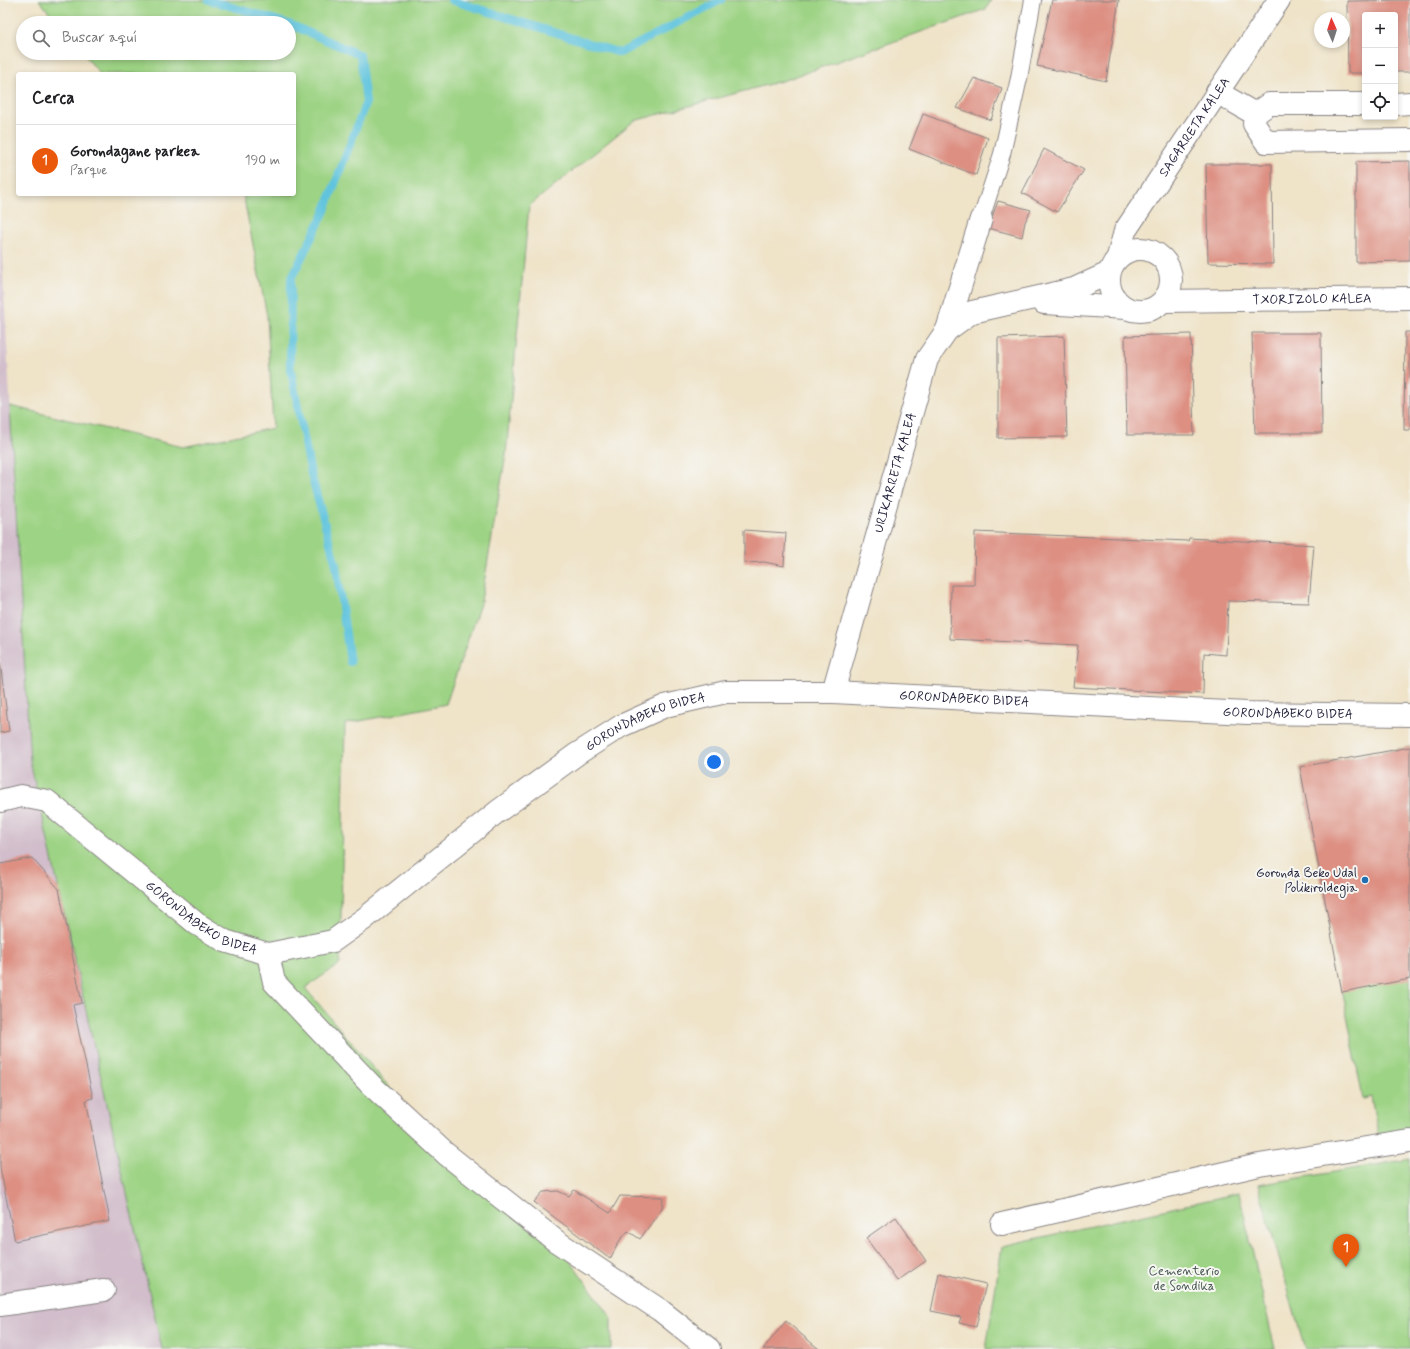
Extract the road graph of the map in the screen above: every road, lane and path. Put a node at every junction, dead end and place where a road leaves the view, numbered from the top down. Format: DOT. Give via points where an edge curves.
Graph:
graph roads {
  1 [pos="1033,0"];
  2 [pos="1279,0"];
  3 [pos="1217,92"];
  4 [pos="1410,103"];
  5 [pos="1362,104"];
  6 [pos="1398,104"];
  7 [pos="1255,114"];
  8 [pos="1410,140"];
  9 [pos="980,219"];
  10 [pos="1114,265"];
  11 [pos="1168,291"];
  12 [pos="1410,298"];
  13 [pos="1015,301"];
  14 [pos="1126,308"];
  15 [pos="947,330"];
  16 [pos="833,692"];
  17 [pos="1410,715"];
  18 [pos="0,801"];
  19 [pos="268,954"];
  20 [pos="1410,1141"];
  21 [pos="1002,1224"];
  22 [pos="104,1290"];
  23 [pos="0,1305"];
  24 [pos="709,1349"];
  1 -- 9 [label="lane" via="1002,154"];
  2 -- 3 [label="street, SAGARRETA KALEA"];
  3 -- 7 [label="street"];
  3 -- 10 [label="street, SAGARRETA KALEA" via="1125,231"];
  4 -- 6 [label="street"];
  5 -- 7 [label="street" via="1269,104"];
  7 -- 8 [label="street" via="1254,124 1266,142"];
  9 -- 15 [label="street"];
  10 -- 11 [label="street" via="1127,251 1148,250 1158,254 1170,271"];
  10 -- 13 [label="street, URIKARRETA KALEA" via="1074,289"];
  10 -- 14 [label="street" via="1109,284 1117,302"];
  11 -- 12 [label="street, TXORIZOLO KALEA" via="1214,300"];
  11 -- 14 [label="street" via="1156,308 1136,312"];
  13 -- 14 [label="street, URIKARRETA KALEA"];
  13 -- 15 [label="street, URIKARRETA KALEA" via="972,312"];
  15 -- 16 [label="street, URIKARRETA KALEA" via="927,359"];
  16 -- 17 [label="street, GORONDABEKO BIDEA" via="1247,713"];
  16 -- 19 [label="street, GORONDABEKO BIDEA" via="726,692 665,706 620,726 497,812 364,919 332,941"];
  18 -- 19 [label="street, GORONDABEKO BIDEA" via="21,796 47,801 197,924 225,942"];
  19 -- 24 [label="street" via="274,982 371,1085 446,1154 556,1241 660,1310"];
  20 -- 21 [label="street" via="1259,1165"];
  22 -- 23 [label="street"];
}
